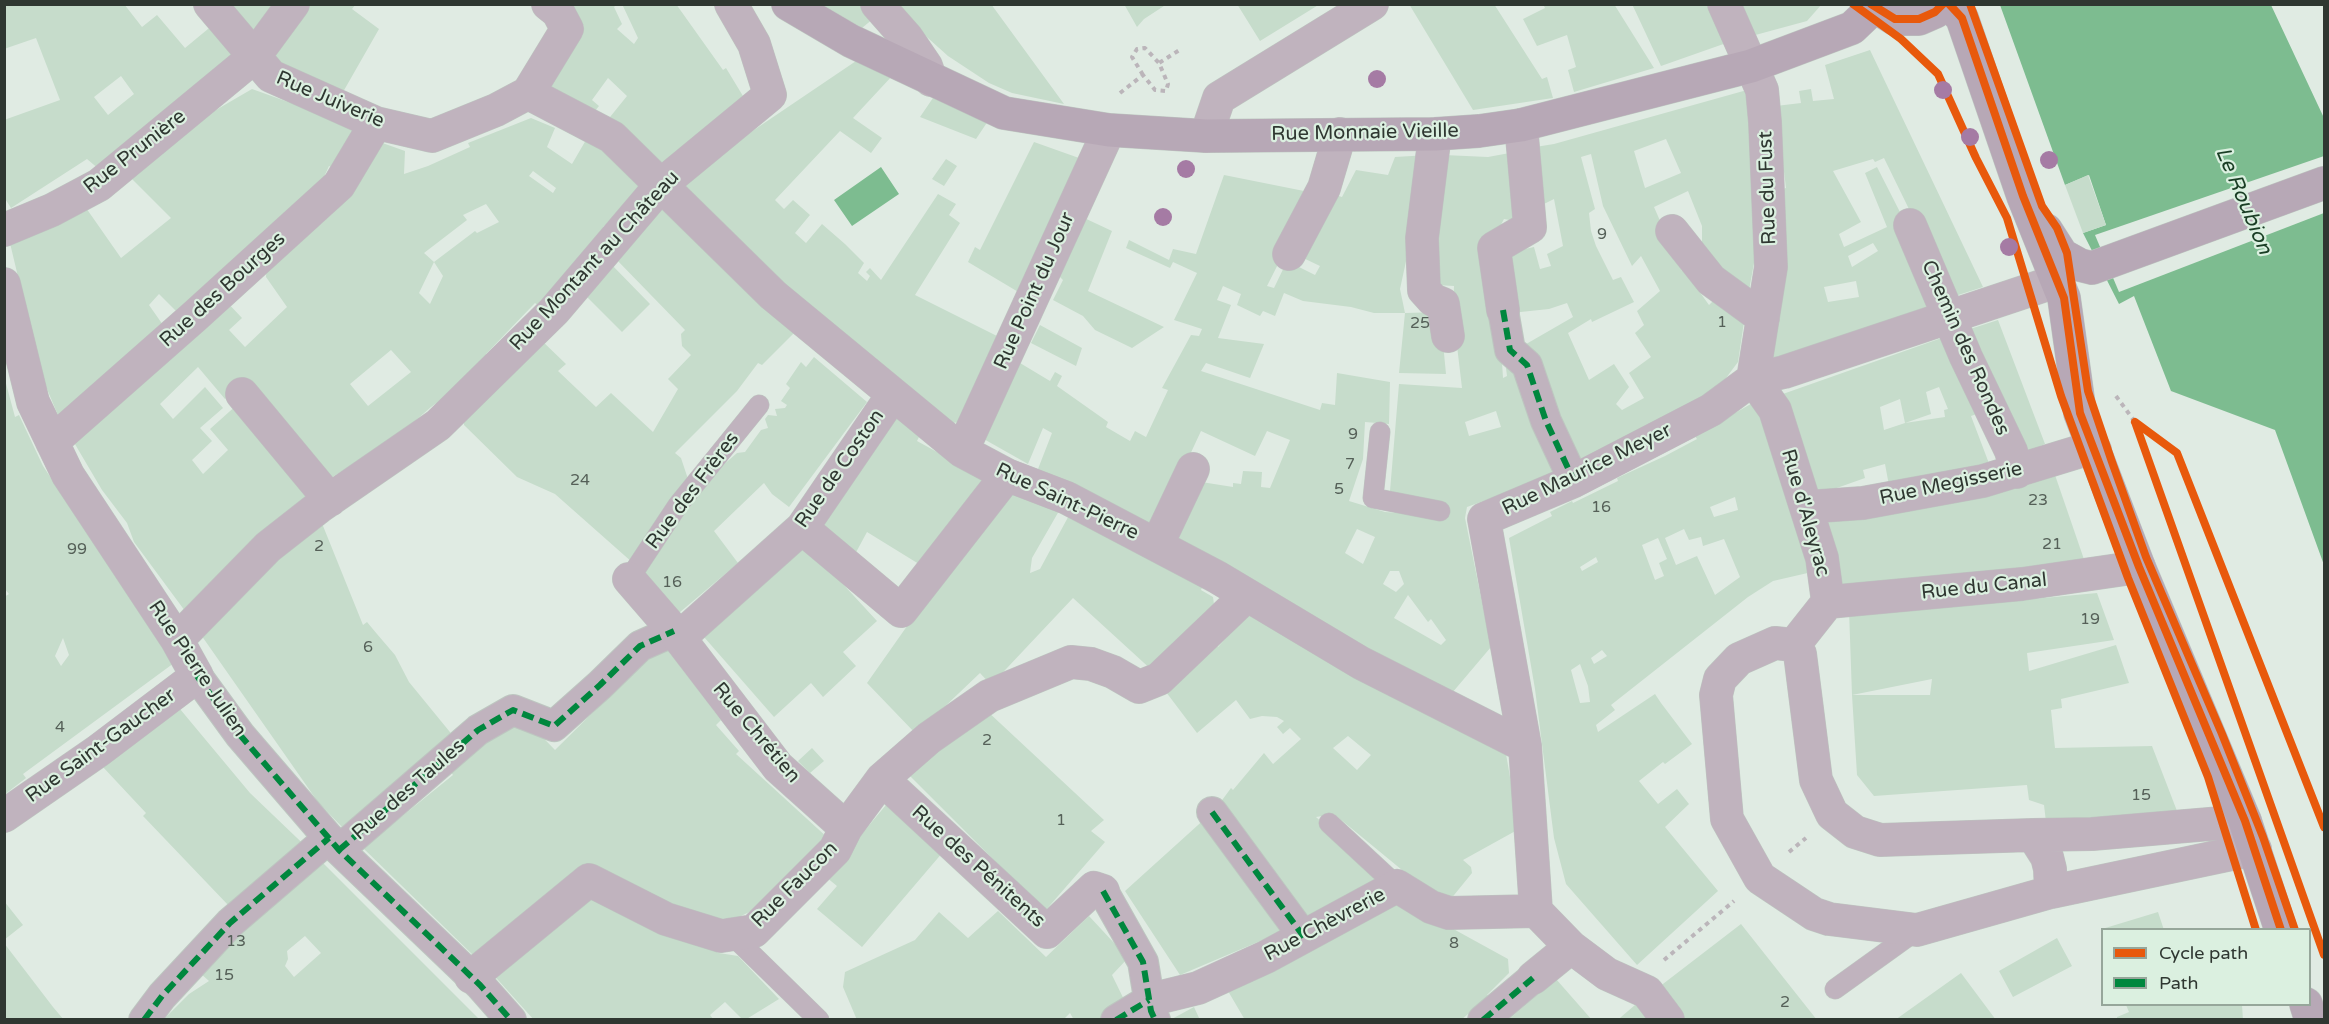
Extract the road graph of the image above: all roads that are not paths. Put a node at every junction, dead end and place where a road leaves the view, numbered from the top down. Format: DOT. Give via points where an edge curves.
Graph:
graph roads {
  1 [pos="210,4"];
  2 [pos="293,4"];
  3 [pos="548,4"];
  4 [pos="731,4"];
  5 [pos="788,4"];
  6 [pos="877,4"];
  7 [pos="1372,4"];
  8 [pos="1724,4"];
  9 [pos="1943,4"];
  10 [pos="1949,4"];
  11 [pos="1872,6"];
  12 [pos="254,57"];
  13 [pos="1750,66"];
  14 [pos="931,80"];
  15 [pos="528,93"];
  16 [pos="376,123"];
  17 [pos="1521,125"];
  18 [pos="1108,130"];
  19 [pos="1340,134"];
  20 [pos="1435,134"];
  21 [pos="1206,136"];
  22 [pos="2325,183"];
  23 [pos="662,184"];
  24 [pos="1910,225"];
  25 [pos="4,230"];
  26 [pos="1672,231"];
  27 [pos="1289,254"];
  28 [pos="2073,278"];
  29 [pos="4,284"];
  30 [pos="1503,310"];
  31 [pos="1950,316"];
  32 [pos="1763,318"];
  33 [pos="1448,336"];
  34 [pos="1753,379"];
  35 [pos="242,394"];
  36 [pos="892,396"];
  37 [pos="759,405"];
  38 [pos="1380,432"];
  39 [pos="52,442"];
  40 [pos="2095,450"];
  41 [pos="962,451"];
  42 [pos="1193,469"];
  43 [pos="2017,472"];
  44 [pos="1007,475"];
  45 [pos="1574,481"];
  46 [pos="330,500"];
  47 [pos="1806,507"];
  48 [pos="1440,511"];
  49 [pos="802,528"];
  50 [pos="1157,545"];
  51 [pos="2139,567"];
  52 [pos="629,579"];
  53 [pos="1247,595"];
  54 [pos="1828,602"];
  55 [pos="677,634"];
  56 [pos="177,640"];
  57 [pos="1794,645"];
  58 [pos="197,676"];
  59 [pos="1525,746"];
  60 [pos="882,779"];
  61 [pos="1212,812"];
  62 [pos="4,816"];
  63 [pos="1329,823"];
  64 [pos="846,828"];
  65 [pos="2033,835"];
  66 [pos="2250,835"];
  67 [pos="334,844"];
  68 [pos="1397,886"];
  69 [pos="1103,891"];
  70 [pos="2051,892"];
  71 [pos="1536,911"];
  72 [pos="2280,928"];
  73 [pos="1917,930"];
  74 [pos="731,934"];
  75 [pos="1304,937"];
  76 [pos="1571,947"];
  77 [pos="471,977"];
  78 [pos="1533,978"];
  79 [pos="1835,989"];
  80 [pos="1152,1010"];
  81 [pos="144,1020"];
  82 [pos="511,1020"];
  83 [pos="819,1020"];
  84 [pos="1116,1020"];
  85 [pos="1483,1020"];
  86 [pos="1668,1020"];
  1 -- 12 [label="street, Rue Juiverie"];
  2 -- 12 [label="street, Rue Prunière"];
  3 -- 15 [label="street" via="558,12 567,29"];
  4 -- 23 [label="street, Rue Montant au Château" via="754,44 770,95"];
  5 -- 14 [label="main road, Rue Monnaie Vieille" via="851,41"];
  6 -- 14 [label="street" via="907,38"];
  7 -- 21 [label="street" via="1219,98"];
  8 -- 13 [label="street, Rue du Fust"];
  9 -- 11 [label="main road" via="1919,19 1895,20"];
  10 -- 28 [label="main road" via="1962,18 2023,196"];
  11 -- 13 [label="main road, Rue Monnaie Vieille" via="1852,28"];
  12 -- 16 [label="street, Rue Juiverie" via="271,76"];
  12 -- 25 [label="street, Rue Prunière" via="99,185"];
  13 -- 17 [label="main road, Rue Monnaie Vieille"];
  13 -- 32 [label="street, Rue du Fust" via="1762,90 1766,122 1771,267"];
  14 -- 18 [label="main road, Rue Monnaie Vieille" via="1004,113"];
  15 -- 16 [label="street, Rue Juiverie" via="432,136"];
  15 -- 23 [label="street" via="612,137"];
  16 -- 39 [label="street, Rue des Bourges" via="339,185"];
  17 -- 20 [label="main road, Rue Monnaie Vieille"];
  17 -- 30 [label="street" via="1530,227 1494,248"];
  18 -- 21 [label="main road, Rue Monnaie Vieille"];
  18 -- 41 [label="street, Rue Point du Jour"];
  19 -- 20 [label="main road, Rue Monnaie Vieille"];
  19 -- 21 [label="main road, Rue Monnaie Vieille"];
  19 -- 27 [label="street" via="1324,188"];
  20 -- 33 [label="street" via="1422,238 1424,290 1443,304"];
  22 -- 28 [label="main road"];
  23 -- 36 [label="street, Rue Saint-Pierre" via="773,295"];
  23 -- 46 [label="street, Rue Montant au Château" via="554,311 438,425"];
  24 -- 31 [label="street, Chemin des Rondes"];
  26 -- 32 [label="street" via="1711,280"];
  28 -- 31 [label="street, Rue Maurice Meyer"];
  28 -- 40 [label="main road" via="2080,413"];
  29 -- 39 [label="street, Rue Pierre Julien" via="33,402"];
  30 -- 45 [label="street" via="1510,350 1527,364 1546,421"];
  31 -- 34 [label="street, Rue Maurice Meyer"];
  31 -- 43 [label="street, Chemin des Rondes"];
  32 -- 34 [label="street, Rue du Fust"];
  34 -- 45 [label="street, Rue Maurice Meyer" via="1711,410"];
  34 -- 47 [label="street, Rue d'Aleyrac" via="1775,410"];
  35 -- 46 [label="street"];
  36 -- 41 [label="street, Rue Saint-Pierre"];
  36 -- 49 [label="street, Rue de Coston"];
  37 -- 52 [label="lane, Rue des Frères" via="678,505"];
  38 -- 48 [label="lane" via="1372,498"];
  39 -- 56 [label="street, Rue Pierre Julien" via="68,475"];
  40 -- 43 [label="street, Rue Megisserie"];
  40 -- 51 [label="main road"];
  41 -- 44 [label="street, Rue Saint-Pierre"];
  42 -- 50 [label="street"];
  43 -- 47 [label="street, Rue Megisserie" via="1863,503"];
  44 -- 49 [label="street" via="902,611"];
  44 -- 50 [label="street, Rue Saint-Pierre" via="1067,498"];
  45 -- 59 [label="street, Rue Maurice Meyer" via="1475,517"];
  46 -- 56 [label="street, Rue Montant au Château" via="268,547"];
  47 -- 54 [label="street, Rue d'Aleyrac" via="1822,558"];
  49 -- 55 [label="street, Rue de Coston"];
  50 -- 53 [label="street, Rue Saint-Pierre"];
  51 -- 54 [label="street, Rue du Canal" via="2022,584"];
  51 -- 66 [label="main road"];
  52 -- 55 [label="street, Rue Chrétien"];
  53 -- 59 [label="street, Rue Saint-Pierre" via="1361,663"];
  53 -- 60 [label="street, Rue Faucon" via="1159,679 1140,687 1091,664 1071,662 989,696 929,738"];
  54 -- 57 [label="street, Rue d'Aleyrac"];
  55 -- 64 [label="street, Rue Chrétien" via="778,767"];
  55 -- 67 [label="street, Rue des Taules" via="640,646 554,726 513,710 478,730"];
  56 -- 58 [label="street, Rue Pierre Julien"];
  57 -- 65 [label="street" via="1800,654 1816,780 1832,814 1855,832 1880,840"];
  57 -- 73 [label="street" via="1775,643 1739,659 1720,679 1716,695 1727,819 1760,878 1814,914"];
  58 -- 62 [label="street, Rue Saint-Gaucher"];
  58 -- 67 [label="street, Rue Pierre Julien" via="240,735"];
  59 -- 71 [label="street, Rue Maurice Meyer"];
  60 -- 64 [label="street, Rue Faucon"];
  60 -- 69 [label="street, Rue des Pénitents" via="1047,932 1094,888"];
  61 -- 75 [label="street"];
  63 -- 68 [label="lane"];
  64 -- 74 [label="street, Rue Faucon" via="835,850 754,931"];
  65 -- 66 [label="street"];
  65 -- 70 [label="street" via="2047,857"];
  66 -- 70 [label="street"];
  66 -- 72 [label="main road"];
  67 -- 77 [label="street, Rue Pierre Julien"];
  67 -- 81 [label="street, Rue des Taules" via="230,923"];
  68 -- 71 [label="street, Rue Chèvrerie" via="1449,913"];
  68 -- 75 [label="street, Rue Chèvrerie"];
  69 -- 80 [label="street" via="1143,962"];
  70 -- 73 [label="street"];
  71 -- 76 [label="street"];
  73 -- 79 [label="lane"];
  74 -- 77 [label="street, Rue Faucon" via="721,936 666,919 589,880"];
  74 -- 83 [label="lane"];
  75 -- 80 [label="street, Rue Chèvrerie"];
  76 -- 78 [label="street"];
  76 -- 86 [label="street" via="1606,974 1647,992"];
  77 -- 82 [label="street, Rue Pierre Julien"];
  78 -- 85 [label="street"];
  80 -- 84 [label="street"];
}
